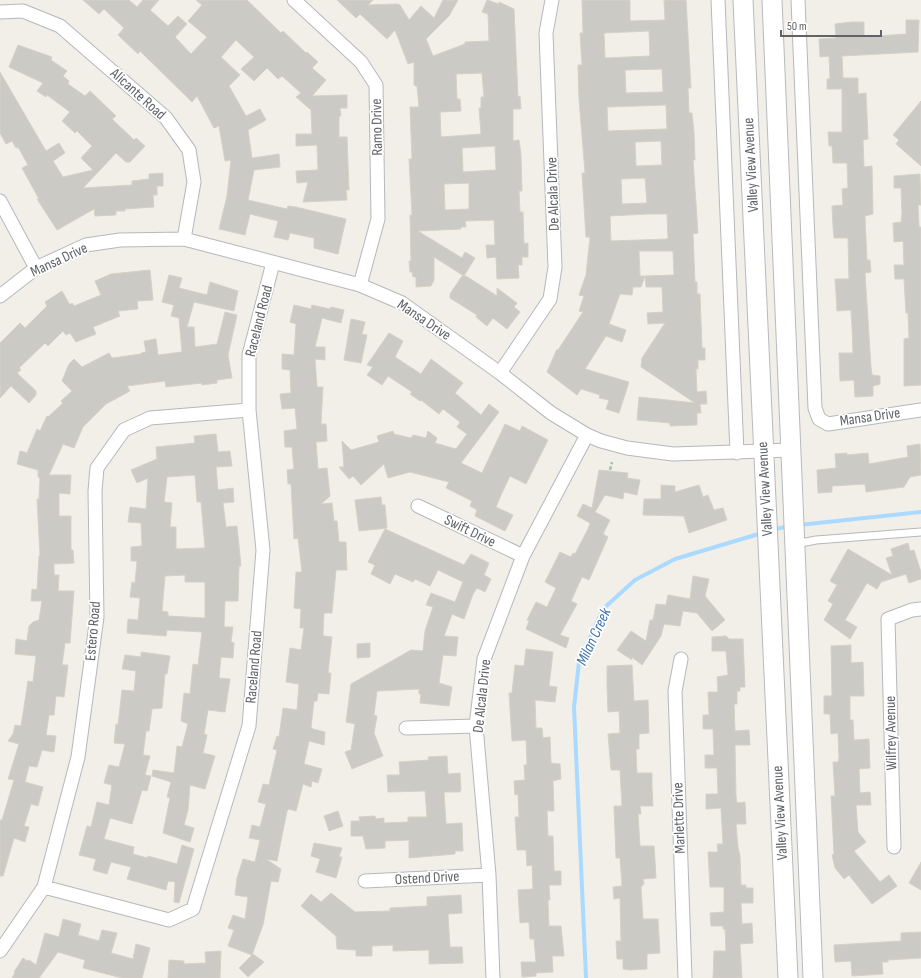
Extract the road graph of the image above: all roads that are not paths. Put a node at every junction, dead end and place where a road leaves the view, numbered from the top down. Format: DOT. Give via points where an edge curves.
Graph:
graph roads {
  1 [pos="294,0"];
  2 [pos="552,0"];
  3 [pos="718,0"];
  4 [pos="743,0"];
  5 [pos="772,0"];
  6 [pos="798,0"];
  7 [pos="0,12"];
  8 [pos="0,201"];
  9 [pos="184,239"];
  10 [pos="273,264"];
  11 [pos="36,268"];
  12 [pos="360,286"];
  13 [pos="0,296"];
  14 [pos="500,373"];
  15 [pos="249,410"];
  16 [pos="921,410"];
  17 [pos="587,435"];
  18 [pos="790,450"];
  19 [pos="764,451"];
  20 [pos="737,453"];
  21 [pos="418,506"];
  22 [pos="794,531"];
  23 [pos="921,532"];
  24 [pos="523,556"];
  25 [pos="921,609"];
  26 [pos="681,659"];
  27 [pos="476,726"];
  28 [pos="406,728"];
  29 [pos="894,847"];
  30 [pos="488,875"];
  31 [pos="365,881"];
  32 [pos="44,887"];
  33 [pos="0,951"];
  34 [pos="493,978"];
  35 [pos="685,978"];
  36 [pos="788,978"];
  37 [pos="813,978"];
  1 -- 12 [label="street, Ramo Drive" via="361,62 376,85 378,219"];
  2 -- 14 [label="street, De Alcala Drive" via="546,33 555,267 550,299"];
  3 -- 20 [label="street, Valley View Avenue"];
  4 -- 19 [label="main road, Valley View Avenue"];
  5 -- 18 [label="main road, Valley View Avenue"];
  6 -- 16 [label="street, Mansa Drive" via="815,408 819,419 828,424"];
  7 -- 9 [label="street, Alicante Road" via="23,11 60,26 166,118 189,150 194,182"];
  8 -- 11 [label="street"];
  9 -- 10 [label="street, Mansa Drive"];
  9 -- 11 [label="street, Mansa Drive" via="120,240 86,245"];
  10 -- 12 [label="street, Mansa Drive"];
  10 -- 15 [label="street, Raceland Road" via="249,355"];
  11 -- 13 [label="street, Mansa Drive"];
  12 -- 14 [label="street, Mansa Drive" via="402,303"];
  14 -- 17 [label="street, Mansa Drive" via="551,413"];
  15 -- 32 [label="street, Estero Road" via="150,418 124,430 97,468 97,617 78,757"];
  15 -- 32 [label="street, Raceland Road" via="263,550 249,726 193,910 169,920"];
  17 -- 20 [label="street, Mansa Drive" via="648,452"];
  17 -- 24 [label="street, De Alcala Drive"];
  18 -- 19 [label="street, Mansa Drive"];
  18 -- 22 [label="main road, Valley View Avenue"];
  19 -- 20 [label="street, Mansa Drive"];
  19 -- 36 [label="main road, Valley View Avenue"];
  21 -- 24 [label="street, Swift Drive"];
  22 -- 23 [label="lane" via="816,540"];
  22 -- 37 [label="main road, Valley View Avenue"];
  24 -- 27 [label="street, De Alcala Drive" via="484,659"];
  25 -- 29 [label="street, Wilfrey Avenue" via="888,619"];
  26 -- 35 [label="street, Marlette Drive" via="675,691"];
  27 -- 28 [label="street"];
  27 -- 30 [label="street, De Alcala Drive"];
  30 -- 31 [label="street, Ostend Drive"];
  30 -- 34 [label="street, De Alcala Drive"];
  32 -- 33 [label="street, Estero Road"];
}
